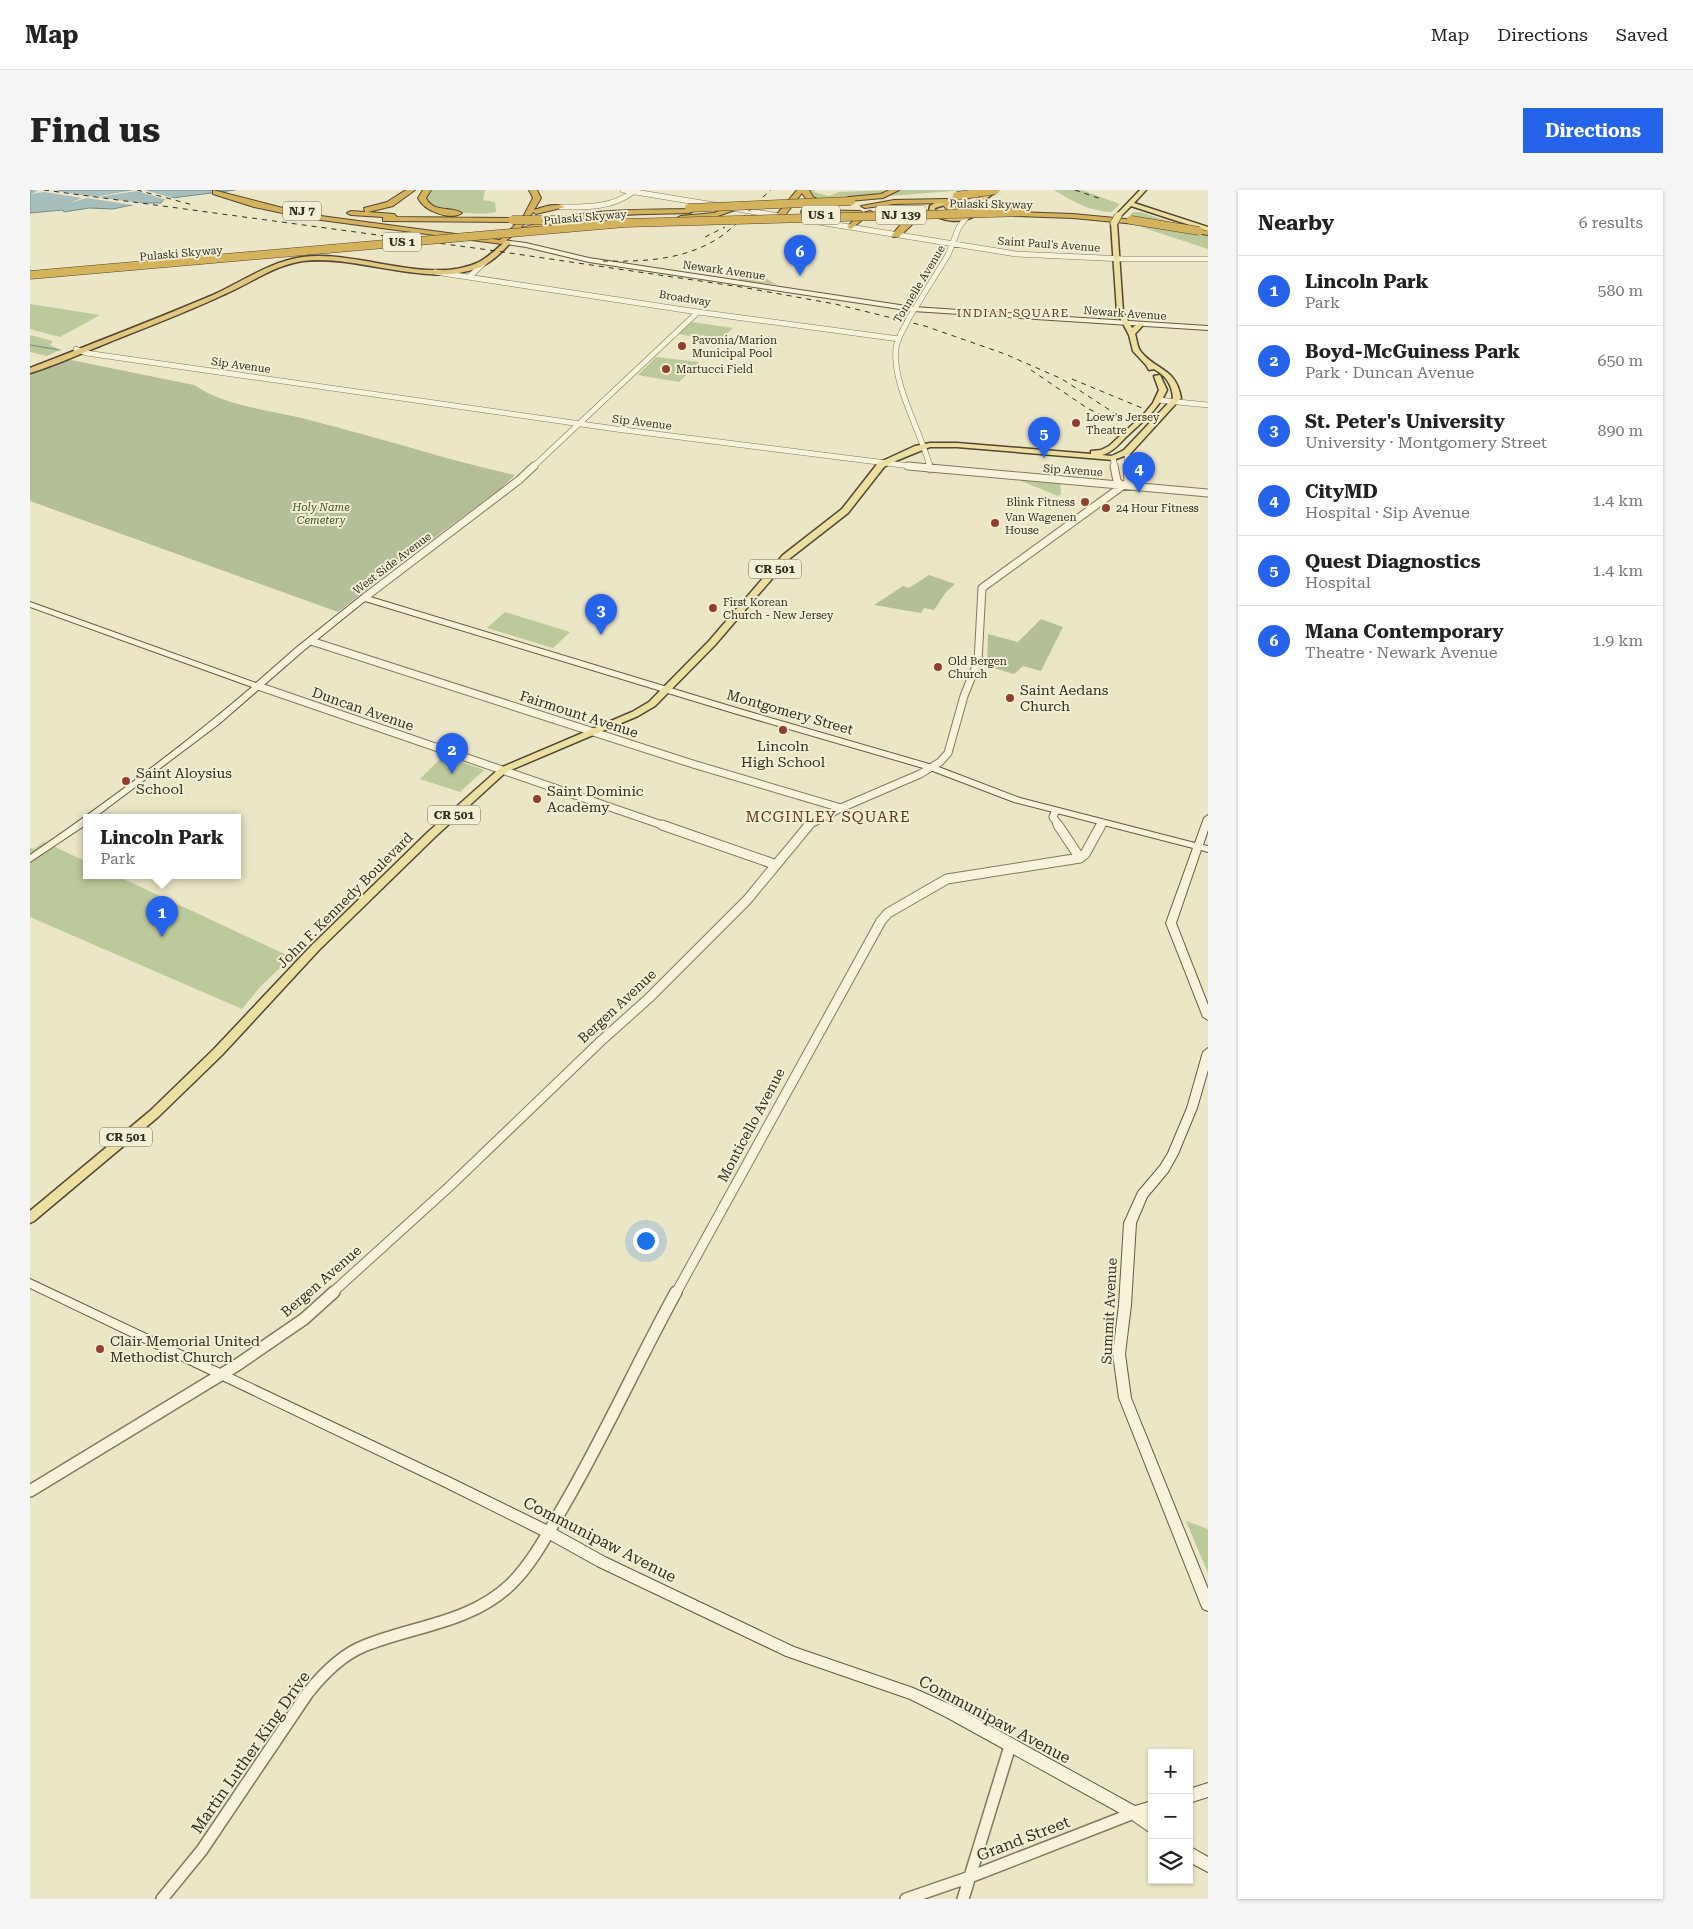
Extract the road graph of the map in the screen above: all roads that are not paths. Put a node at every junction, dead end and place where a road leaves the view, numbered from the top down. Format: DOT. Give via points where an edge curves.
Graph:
graph roads {
  1 [pos="411,190"];
  2 [pos="428,190"];
  3 [pos="526,190"];
  4 [pos="533,190"];
  5 [pos="541,190"];
  6 [pos="623,190"];
  7 [pos="801,190"];
  8 [pos="806,190"];
  9 [pos="895,190"];
  10 [pos="972,190"];
  11 [pos="984,190"];
  12 [pos="995,190"];
  13 [pos="1143,190"];
  14 [pos="213,191"];
  15 [pos="634,192"];
  16 [pos="230,193"];
  17 [pos="949,199"];
  18 [pos="850,200"];
  19 [pos="538,201"];
  20 [pos="1130,204"];
  21 [pos="561,207"];
  22 [pos="732,208"];
  23 [pos="1004,209"];
  24 [pos="689,210"];
  25 [pos="343,211"];
  26 [pos="805,211"];
  27 [pos="932,211"];
  28 [pos="976,211"];
  29 [pos="536,212"];
  30 [pos="876,212"];
  31 [pos="1055,213"];
  32 [pos="993,214"];
  33 [pos="1026,214"];
  34 [pos="489,215"];
  35 [pos="966,215"];
  36 [pos="1118,216"];
  37 [pos="515,217"];
  38 [pos="778,217"];
  39 [pos="461,218"];
  40 [pos="526,218"];
  41 [pos="915,218"];
  42 [pos="950,218"];
  43 [pos="894,219"];
  44 [pos="589,220"];
  45 [pos="1137,222"];
  46 [pos="960,224"];
  47 [pos="905,225"];
  48 [pos="851,227"];
  49 [pos="520,231"];
  50 [pos="1206,231"];
  51 [pos="896,235"];
  52 [pos="459,236"];
  53 [pos="505,242"];
  54 [pos="954,244"];
  55 [pos="274,258"];
  56 [pos="1116,259"];
  57 [pos="1208,259"];
  58 [pos="486,261"];
  59 [pos="266,268"];
  60 [pos="453,271"];
  61 [pos="30,275"];
  62 [pos="469,277"];
  63 [pos="30,279"];
  64 [pos="914,309"];
  65 [pos="698,312"];
  66 [pos="1123,322"];
  67 [pos="1142,324"];
  68 [pos="1208,328"];
  69 [pos="1131,334"];
  70 [pos="899,338"];
  71 [pos="78,350"];
  72 [pos="1148,364"];
  73 [pos="30,369"];
  74 [pos="1158,376"];
  75 [pos="1158,400"];
  76 [pos="1174,402"];
  77 [pos="1208,404"];
  78 [pos="1158,418"];
  79 [pos="579,423"];
  80 [pos="1132,431"];
  81 [pos="924,446"];
  82 [pos="1127,452"];
  83 [pos="1075,454"];
  84 [pos="1113,458"];
  85 [pos="885,463"];
  86 [pos="930,469"];
  87 [pos="1121,486"];
  88 [pos="1208,492"];
  89 [pos="364,598"];
  90 [pos="30,604"];
  91 [pos="311,641"];
  92 [pos="258,686"];
  93 [pos="666,690"];
  94 [pos="592,732"];
  95 [pos="933,768"];
  96 [pos="503,770"];
  97 [pos="841,808"];
  98 [pos="1055,812"];
  99 [pos="95,814"];
  100 [pos="1208,818"];
  101 [pos="83,823"];
  102 [pos="1102,823"];
  103 [pos="1203,848"];
  104 [pos="1080,858"];
  105 [pos="30,860"];
  106 [pos="774,864"];
  107 [pos="1208,1018"];
  108 [pos="1208,1052"];
  109 [pos="30,1218"];
  110 [pos="30,1283"];
  111 [pos="222,1374"];
  112 [pos="30,1491"];
  113 [pos="548,1532"];
  114 [pos="1208,1604"];
  115 [pos="1010,1746"];
  116 [pos="1208,1790"];
  117 [pos="1193,1795"];
  118 [pos="1148,1809"];
  119 [pos="1134,1813"];
  120 [pos="1148,1824"];
  121 [pos="1193,1855"];
  122 [pos="1208,1864"];
  123 [pos="970,1877"];
  124 [pos="162,1899"];
  125 [pos="906,1899"];
  126 [pos="963,1899"];
  1 -- 25 [label="highway" via="373,209"];
  2 -- 34 [label="highway" via="422,199 430,207"];
  3 -- 19 [label="highway"];
  4 -- 19 [label="highway"];
  5 -- 19 [label="highway" via="543,194"];
  6 -- 15 [label="street, Saint Paul's Avenue"];
  7 -- 38 [label="highway"];
  8 -- 33 [label="highway, bridge" via="806,195 813,201 840,209 916,207"];
  9 -- 18 [label="highway" via="880,197"];
  10 -- 18 [label="highway" via="930,196"];
  11 -- 17 [label="highway, US 1" via="964,198"];
  12 -- 17 [label="highway, bridge"];
  12 -- 28 [label="highway" via="981,199"];
  13 -- 20 [label="main road"];
  14 -- 16 [label="highway, NJ 7"];
  14 -- 52 [label="highway" via="283,211"];
  15 -- 21 [label="street" via="609,205"];
  15 -- 22 [label="street, Saint Paul's Avenue"];
  16 -- 39 [label="highway, NJ 7" via="322,210"];
  16 -- 39 [label="highway, NJ 7" via="293,209 375,218"];
  17 -- 18 [label="highway"];
  17 -- 27 [label="highway" via="932,207"];
  17 -- 28 [label="highway"];
  17 -- 35 [label="highway" via="948,207"];
  17 -- 38 [label="highway, US 1, bridge" via="894,202 830,214"];
  18 -- 24 [label="highway, bridge"];
  18 -- 26 [label="highway, bridge"];
  19 -- 21 [label="highway"];
  19 -- 29 [label="highway"];
  19 -- 40 [label="highway"];
  20 -- 36 [label="main road"];
  20 -- 50 [label="main road"];
  21 -- 29 [label="highway"];
  22 -- 38 [label="street, Saint Paul's Avenue"];
  22 -- 44 [label="highway" via="709,216"];
  23 -- 28 [label="highway"];
  23 -- 31 [label="highway"];
  23 -- 36 [label="highway"];
  24 -- 26 [label="highway"];
  24 -- 37 [label="highway"];
  24 -- 44 [label="highway"];
  24 -- 49 [label="highway" via="556,218"];
  26 -- 30 [label="highway"];
  26 -- 33 [label="highway, Pulaski Skyway / NJ 139, bridge"];
  26 -- 43 [label="highway, US 1, bridge" via="868,220"];
  26 -- 63 [label="highway, Pulaski Skyway / US 1, bridge" via="594,227"];
  27 -- 28 [label="highway"];
  27 -- 30 [label="highway"];
  27 -- 35 [label="highway"];
  27 -- 42 [label="highway"];
  28 -- 32 [label="highway"];
  28 -- 35 [label="highway"];
  29 -- 49 [label="highway"];
  30 -- 48 [label="highway" via="865,214"];
  31 -- 33 [label="highway, Pulaski Skyway / NJ 139"];
  31 -- 45 [label="highway, Pulaski Skyway / NJ 139"];
  32 -- 35 [label="highway"];
  32 -- 45 [label="highway"];
  33 -- 38 [label="highway, Pulaski Skyway / NJ 139, bridge"];
  33 -- 45 [label="highway, Pulaski Skyway / NJ 139"];
  34 -- 37 [label="highway"];
  34 -- 39 [label="highway, NJ 7"];
  35 -- 42 [label="highway, US 1"];
  35 -- 46 [label="street, Tonnelle Avenue"];
  36 -- 56 [label="main road, bridge" via="1114,223"];
  37 -- 39 [label="highway"];
  37 -- 44 [label="highway, bridge"];
  38 -- 48 [label="street, Saint Paul's Avenue"];
  38 -- 61 [label="highway, Pulaski Skyway / US 1, bridge" via="593,225"];
  40 -- 52 [label="highway" via="502,227 458,224 446,229"];
  40 -- 53 [label="highway"];
  41 -- 42 [label="highway, US 1"];
  41 -- 43 [label="highway, US 1"];
  41 -- 47 [label="highway"];
  42 -- 46 [label="street"];
  43 -- 47 [label="highway"];
  45 -- 50 [label="highway, NJ 139, bridge"];
  45 -- 50 [label="highway, NJ 139, bridge"];
  46 -- 54 [label="street, Tonnelle Avenue"];
  47 -- 51 [label="highway"];
  48 -- 51 [label="street, Saint Paul's Avenue"];
  49 -- 53 [label="highway"];
  51 -- 54 [label="street, Saint Paul's Avenue"];
  52 -- 53 [label="highway"];
  53 -- 58 [label="highway"];
  53 -- 60 [label="highway" via="480,260"];
  53 -- 64 [label="main road, Newark Avenue" via="589,260"];
  54 -- 56 [label="street, Saint Paul's Avenue" via="1019,254"];
  54 -- 64 [label="street, Tonnelle Avenue"];
  55 -- 59 [label="highway"];
  56 -- 57 [label="street, Saint Paul's Avenue"];
  56 -- 66 [label="main road" via="1118,306"];
  58 -- 60 [label="highway"];
  58 -- 62 [label="street"];
  59 -- 60 [label="highway, Broadway" via="294,258 320,255"];
  59 -- 71 [label="highway, Broadway" via="217,293"];
  60 -- 62 [label="street, Broadway"];
  60 -- 71 [label="highway" via="435,272 333,257 286,262 292,265 291,268"];
  62 -- 65 [label="street, Broadway"];
  64 -- 66 [label="main road, Newark Avenue"];
  64 -- 70 [label="street, Tonnelle Avenue, bridge"];
  65 -- 70 [label="street, Broadway"];
  65 -- 79 [label="street, West Side Avenue"];
  66 -- 67 [label="main road, Newark Avenue"];
  66 -- 69 [label="main road"];
  67 -- 68 [label="main road, Newark Avenue"];
  67 -- 69 [label="main road"];
  69 -- 72 [label="main road" via="1136,351"];
  70 -- 81 [label="street, Tonnelle Avenue" via="896,349 899,372"];
  71 -- 73 [label="highway"];
  71 -- 79 [label="street, Sip Avenue"];
  72 -- 74 [label="main road"];
  72 -- 76 [label="main road" via="1160,368 1171,380 1176,393"];
  74 -- 75 [label="main road" via="1163,390"];
  74 -- 76 [label="main road" via="1168,385"];
  75 -- 76 [label="street"];
  75 -- 78 [label="main road" via="1162,405 1157,412"];
  75 -- 80 [label="main road, John F. Kennedy Boulevard / CR 501"];
  76 -- 77 [label="street"];
  76 -- 78 [label="main road, John F. Kennedy Boulevard / CR 501"];
  78 -- 82 [label="main road, John F. Kennedy Boulevard / CR 501"];
  79 -- 85 [label="street, Sip Avenue"];
  79 -- 89 [label="street, West Side Avenue" via="515,483"];
  80 -- 83 [label="main road, John F. Kennedy Boulevard / CR 501" via="1102,453"];
  80 -- 84 [label="main road"];
  81 -- 83 [label="main road, John F. Kennedy Boulevard / CR 501" via="957,445"];
  81 -- 85 [label="main road, John F. Kennedy Boulevard / CR 501"];
  81 -- 86 [label="street, Tonnelle Avenue"];
  82 -- 84 [label="main road, John F. Kennedy Boulevard / CR 501"];
  82 -- 87 [label="street" via="1128,482"];
  83 -- 84 [label="main road, John F. Kennedy Boulevard / CR 501"];
  84 -- 87 [label="street"];
  85 -- 86 [label="street, Sip Avenue"];
  85 -- 93 [label="main road, John F. Kennedy Boulevard / CR 501" via="845,511 786,557 712,643"];
  86 -- 87 [label="street, Sip Avenue"];
  87 -- 88 [label="street, Sip Avenue"];
  87 -- 95 [label="street, Bergen Avenue" via="982,588 978,661 948,753"];
  89 -- 91 [label="main road, West Side Avenue"];
  89 -- 93 [label="main road, Montgomery Street"];
  90 -- 92 [label="main road, Duncan Avenue"];
  91 -- 92 [label="main road, West Side Avenue"];
  91 -- 94 [label="street, Fairmount Avenue"];
  92 -- 96 [label="street, Duncan Avenue"];
  92 -- 99 [label="main road, West Side Avenue" via="196,738"];
  93 -- 94 [label="main road, John F. Kennedy Boulevard / CR 501" via="646,708"];
  93 -- 95 [label="main road, Montgomery Street"];
  94 -- 96 [label="main road, John F. Kennedy Boulevard / CR 501"];
  94 -- 97 [label="street, Fairmount Avenue"];
  95 -- 97 [label="street, Bergen Avenue"];
  95 -- 98 [label="main road, Montgomery Street"];
  96 -- 106 [label="street, Duncan Avenue"];
  96 -- 109 [label="main road, John F. Kennedy Boulevard / CR 501" via="315,948 224,1046 154,1114"];
  97 -- 106 [label="street, Bergen Avenue" via="806,826"];
  98 -- 102 [label="main road, Montgomery Street"];
  98 -- 104 [label="street" via="1053,817"];
  100 -- 103 [label="main road"];
  101 -- 105 [label="main road, West Side Avenue"];
  102 -- 103 [label="main road, Montgomery Street"];
  102 -- 104 [label="street"];
  103 -- 107 [label="main road" via="1171,923"];
  104 -- 113 [label="street, Monticello Avenue" via="947,879 881,920"];
  106 -- 111 [label="street, Bergen Avenue" via="747,900 649,998 450,1186 304,1319"];
  108 -- 114 [label="main road, Summit Avenue" via="1192,1108 1173,1154 1142,1195 1130,1223 1119,1354 1125,1398"];
  110 -- 111 [label="main road, Communipaw Avenue"];
  111 -- 112 [label="street, Bergen Avenue"];
  111 -- 113 [label="main road, Communipaw Avenue"];
  113 -- 115 [label="main road, Communipaw Avenue" via="602,1562 791,1652 914,1694"];
  113 -- 124 [label="street, Martin Luther King Drive" via="510,1585 477,1609 363,1646 324,1673 202,1850"];
  115 -- 119 [label="main road, Communipaw Avenue"];
  115 -- 123 [label="street"];
  116 -- 117 [label="main road"];
  118 -- 119 [label="main road, Grand Street"];
  119 -- 120 [label="main road, Communipaw Avenue"];
  119 -- 123 [label="street, Grand Street"];
  121 -- 122 [label="main road"];
  123 -- 125 [label="street, Grand Street"];
  123 -- 126 [label="street"];
}
